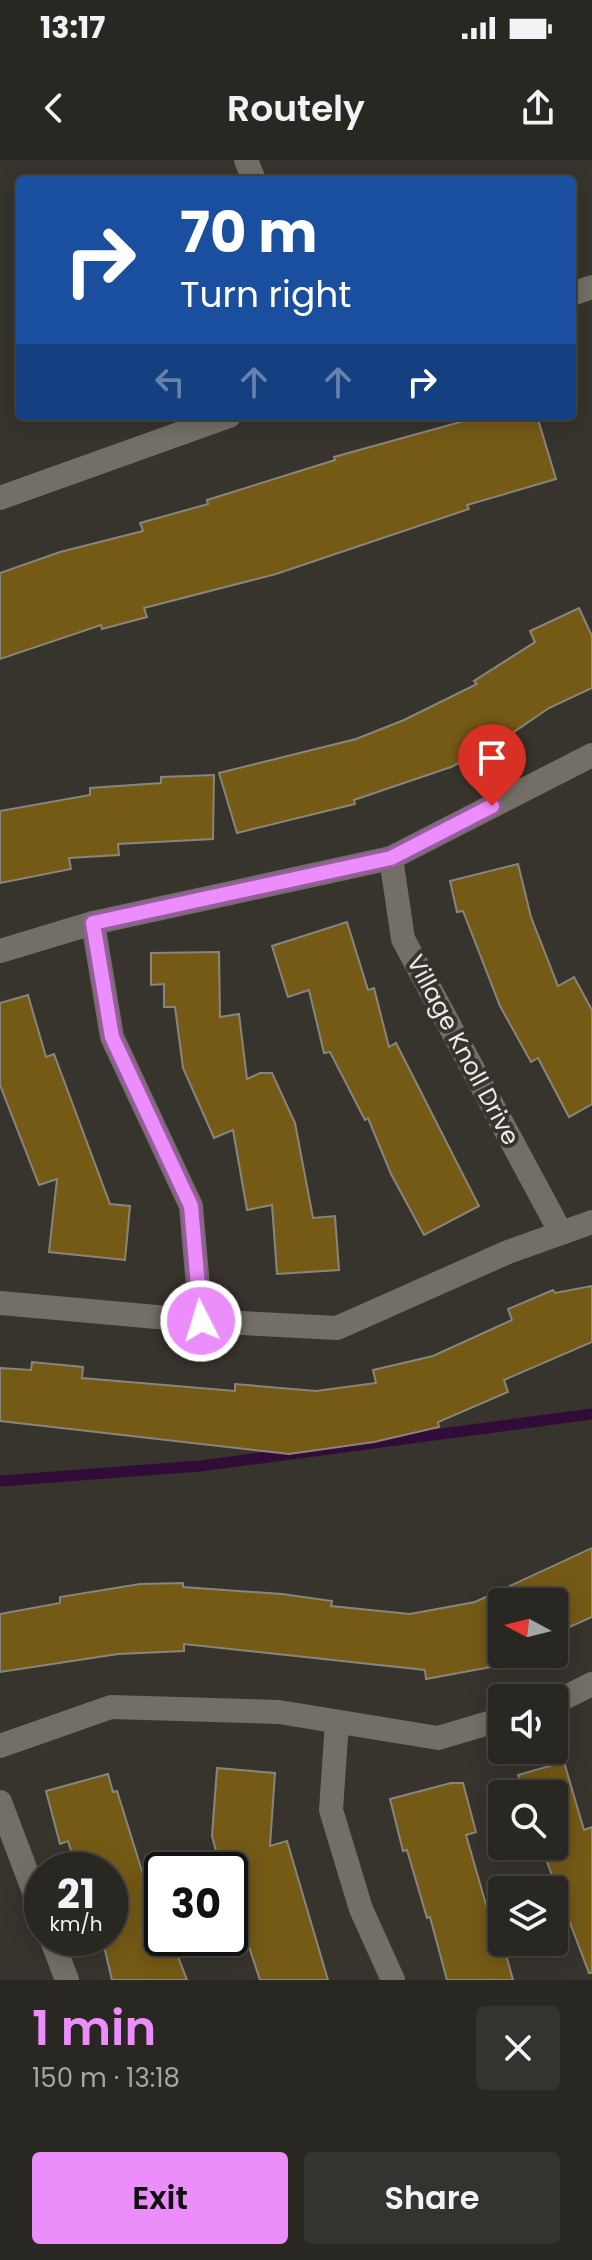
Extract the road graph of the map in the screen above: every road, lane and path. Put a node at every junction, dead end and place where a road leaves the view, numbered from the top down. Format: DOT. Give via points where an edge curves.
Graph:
graph roads {
  1 [pos="218,420"];
  2 [pos="0,498"];
  3 [pos="592,755"];
  4 [pos="391,858"];
  5 [pos="93,923"];
  6 [pos="0,951"];
  7 [pos="592,1222"];
  8 [pos="561,1233"];
  9 [pos="0,1303"];
  10 [pos="201,1321"];
  11 [pos="592,1684"];
  12 [pos="568,1696"];
  13 [pos="337,1722"];
  14 [pos="488,1723"];
  15 [pos="0,1746"];
  16 [pos="0,1802"];
  17 [pos="24,1865"];
  18 [pos="58,1956"];
  19 [pos="67,1980"];
  20 [pos="393,1980"];
  1 -- 2 [label="street"];
  3 -- 4 [label="street"];
  4 -- 5 [label="street"];
  4 -- 8 [label="street, Village Knoll Drive" via="403,939"];
  5 -- 6 [label="street"];
  5 -- 10 [label="street" via="112,1037 191,1206"];
  7 -- 8 [label="street"];
  8 -- 10 [label="street" via="337,1328"];
  9 -- 10 [label="street"];
  11 -- 12 [label="street"];
  13 -- 14 [label="street" via="438,1738"];
  13 -- 15 [label="street" via="279,1712 111,1707"];
  13 -- 20 [label="street" via="331,1810 361,1909"];
  16 -- 17 [label="street"];
  18 -- 19 [label="street"];
}
